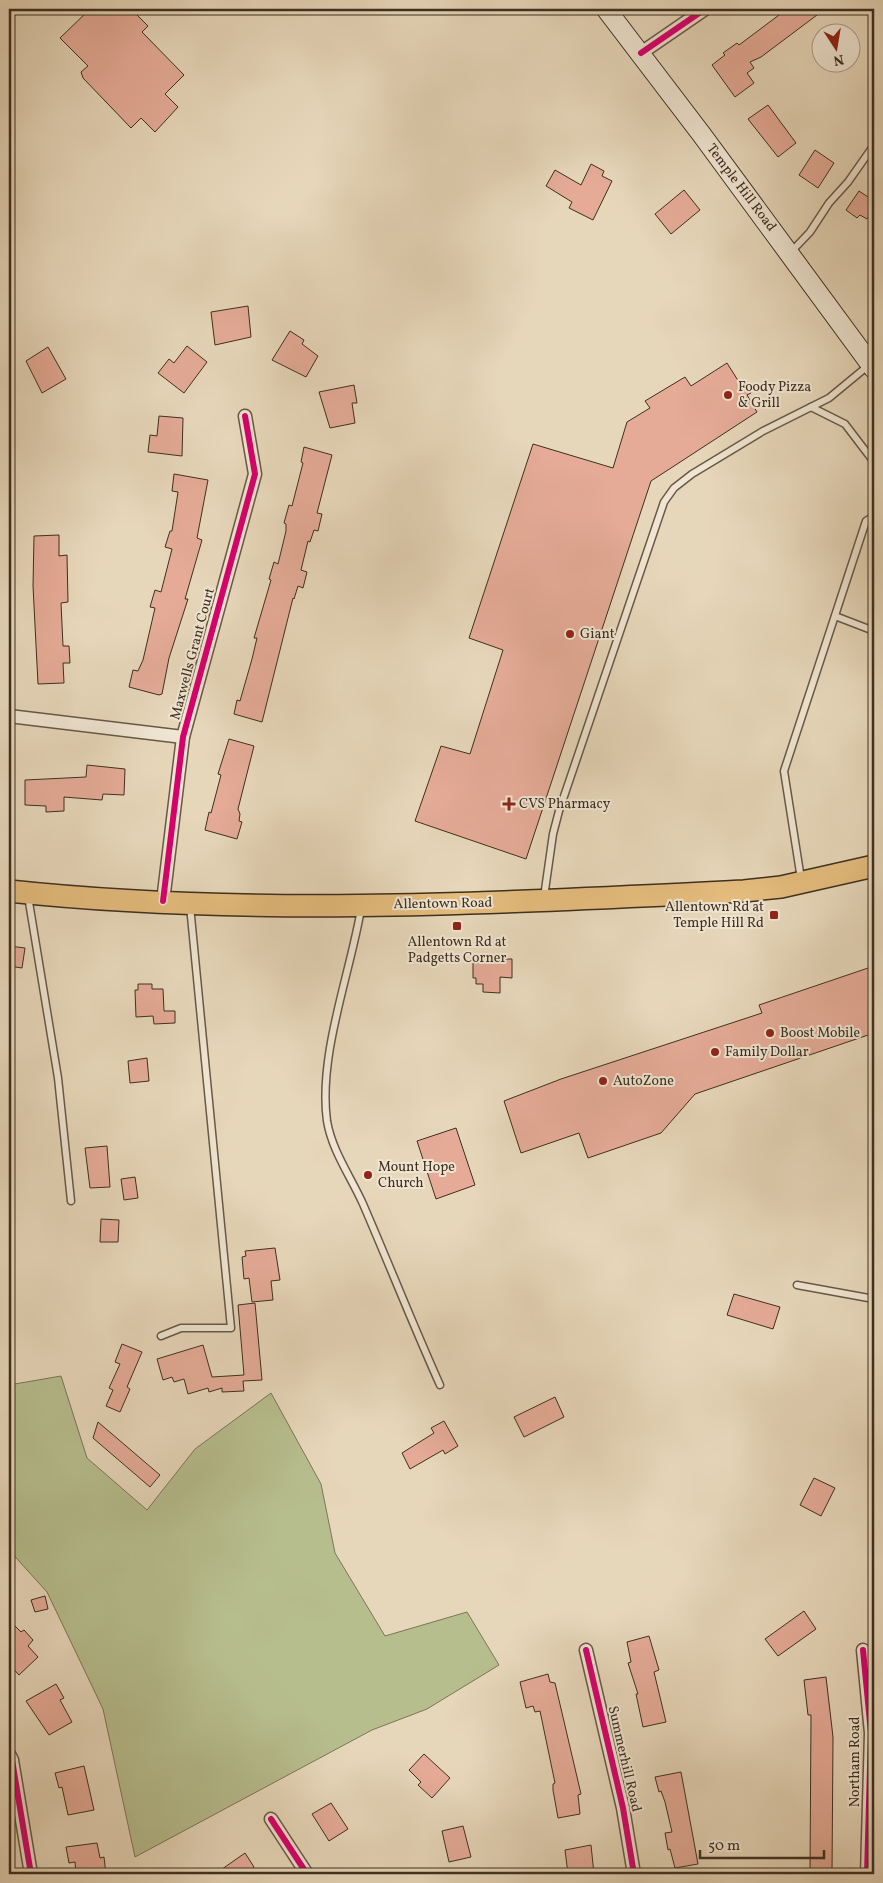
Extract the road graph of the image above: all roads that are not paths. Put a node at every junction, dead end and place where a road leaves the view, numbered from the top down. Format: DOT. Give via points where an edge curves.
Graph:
graph roads {
  1 [pos="606,9"];
  2 [pos="706,9"];
  3 [pos="641,53"];
  4 [pos="874,145"];
  5 [pos="790,254"];
  6 [pos="872,367"];
  7 [pos="811,407"];
  8 [pos="245,416"];
  9 [pos="874,462"];
  10 [pos="874,516"];
  11 [pos="835,616"];
  12 [pos="874,631"];
  13 [pos="9,716"];
  14 [pos="183,737"];
  15 [pos="874,866"];
  16 [pos="801,883"];
  17 [pos="18,891"];
  18 [pos="163,901"];
  19 [pos="544,901"];
  20 [pos="189,902"];
  21 [pos="362,905"];
  22 [pos="71,1201"];
  23 [pos="797,1285"];
  24 [pos="874,1298"];
  25 [pos="162,1336"];
  26 [pos="440,1385"];
  27 [pos="586,1650"];
  28 [pos="863,1650"];
  29 [pos="9,1754"];
  30 [pos="271,1819"];
  31 [pos="872,1857"];
  32 [pos="31,1874"];
  33 [pos="306,1874"];
  34 [pos="634,1874"];
  35 [pos="867,1874"];
  1 -- 3 [label="main road, Temple Hill Road"];
  2 -- 3 [label="street"];
  3 -- 5 [label="main road, Temple Hill Road"];
  4 -- 5 [label="lane"];
  5 -- 6 [label="main road, Temple Hill Road"];
  6 -- 7 [label="lane"];
  7 -- 9 [label="lane" via="845,424"];
  7 -- 19 [label="lane" via="692,474 674,488 664,502 558,812"];
  8 -- 14 [label="street, Maxwells Grant Court" via="255,474"];
  10 -- 11 [label="lane" via="866,521"];
  11 -- 12 [label="lane"];
  11 -- 16 [label="lane" via="784,771"];
  13 -- 14 [label="street"];
  14 -- 18 [label="street, Maxwells Grant Court"];
  15 -- 16 [label="main road, Allentown Road"];
  16 -- 19 [label="main road, Allentown Road" via="744,891"];
  17 -- 18 [label="main road, Allentown Road"];
  17 -- 22 [label="lane" via="58,1078"];
  18 -- 20 [label="main road, Allentown Road"];
  19 -- 21 [label="main road, Allentown Road"];
  20 -- 21 [label="main road, Allentown Road"];
  20 -- 25 [label="lane" via="231,1328 181,1328"];
  21 -- 26 [label="lane" via="332,1044 327,1077 327,1121 333,1144 363,1204"];
  23 -- 24 [label="lane"];
  27 -- 34 [label="street, Summerhill Road" via="623,1808"];
  28 -- 31 [label="street, Northam Road" via="871,1733"];
  29 -- 32 [label="street"];
  30 -- 33 [label="street"];
  31 -- 35 [label="street, Northam Road"];
}
